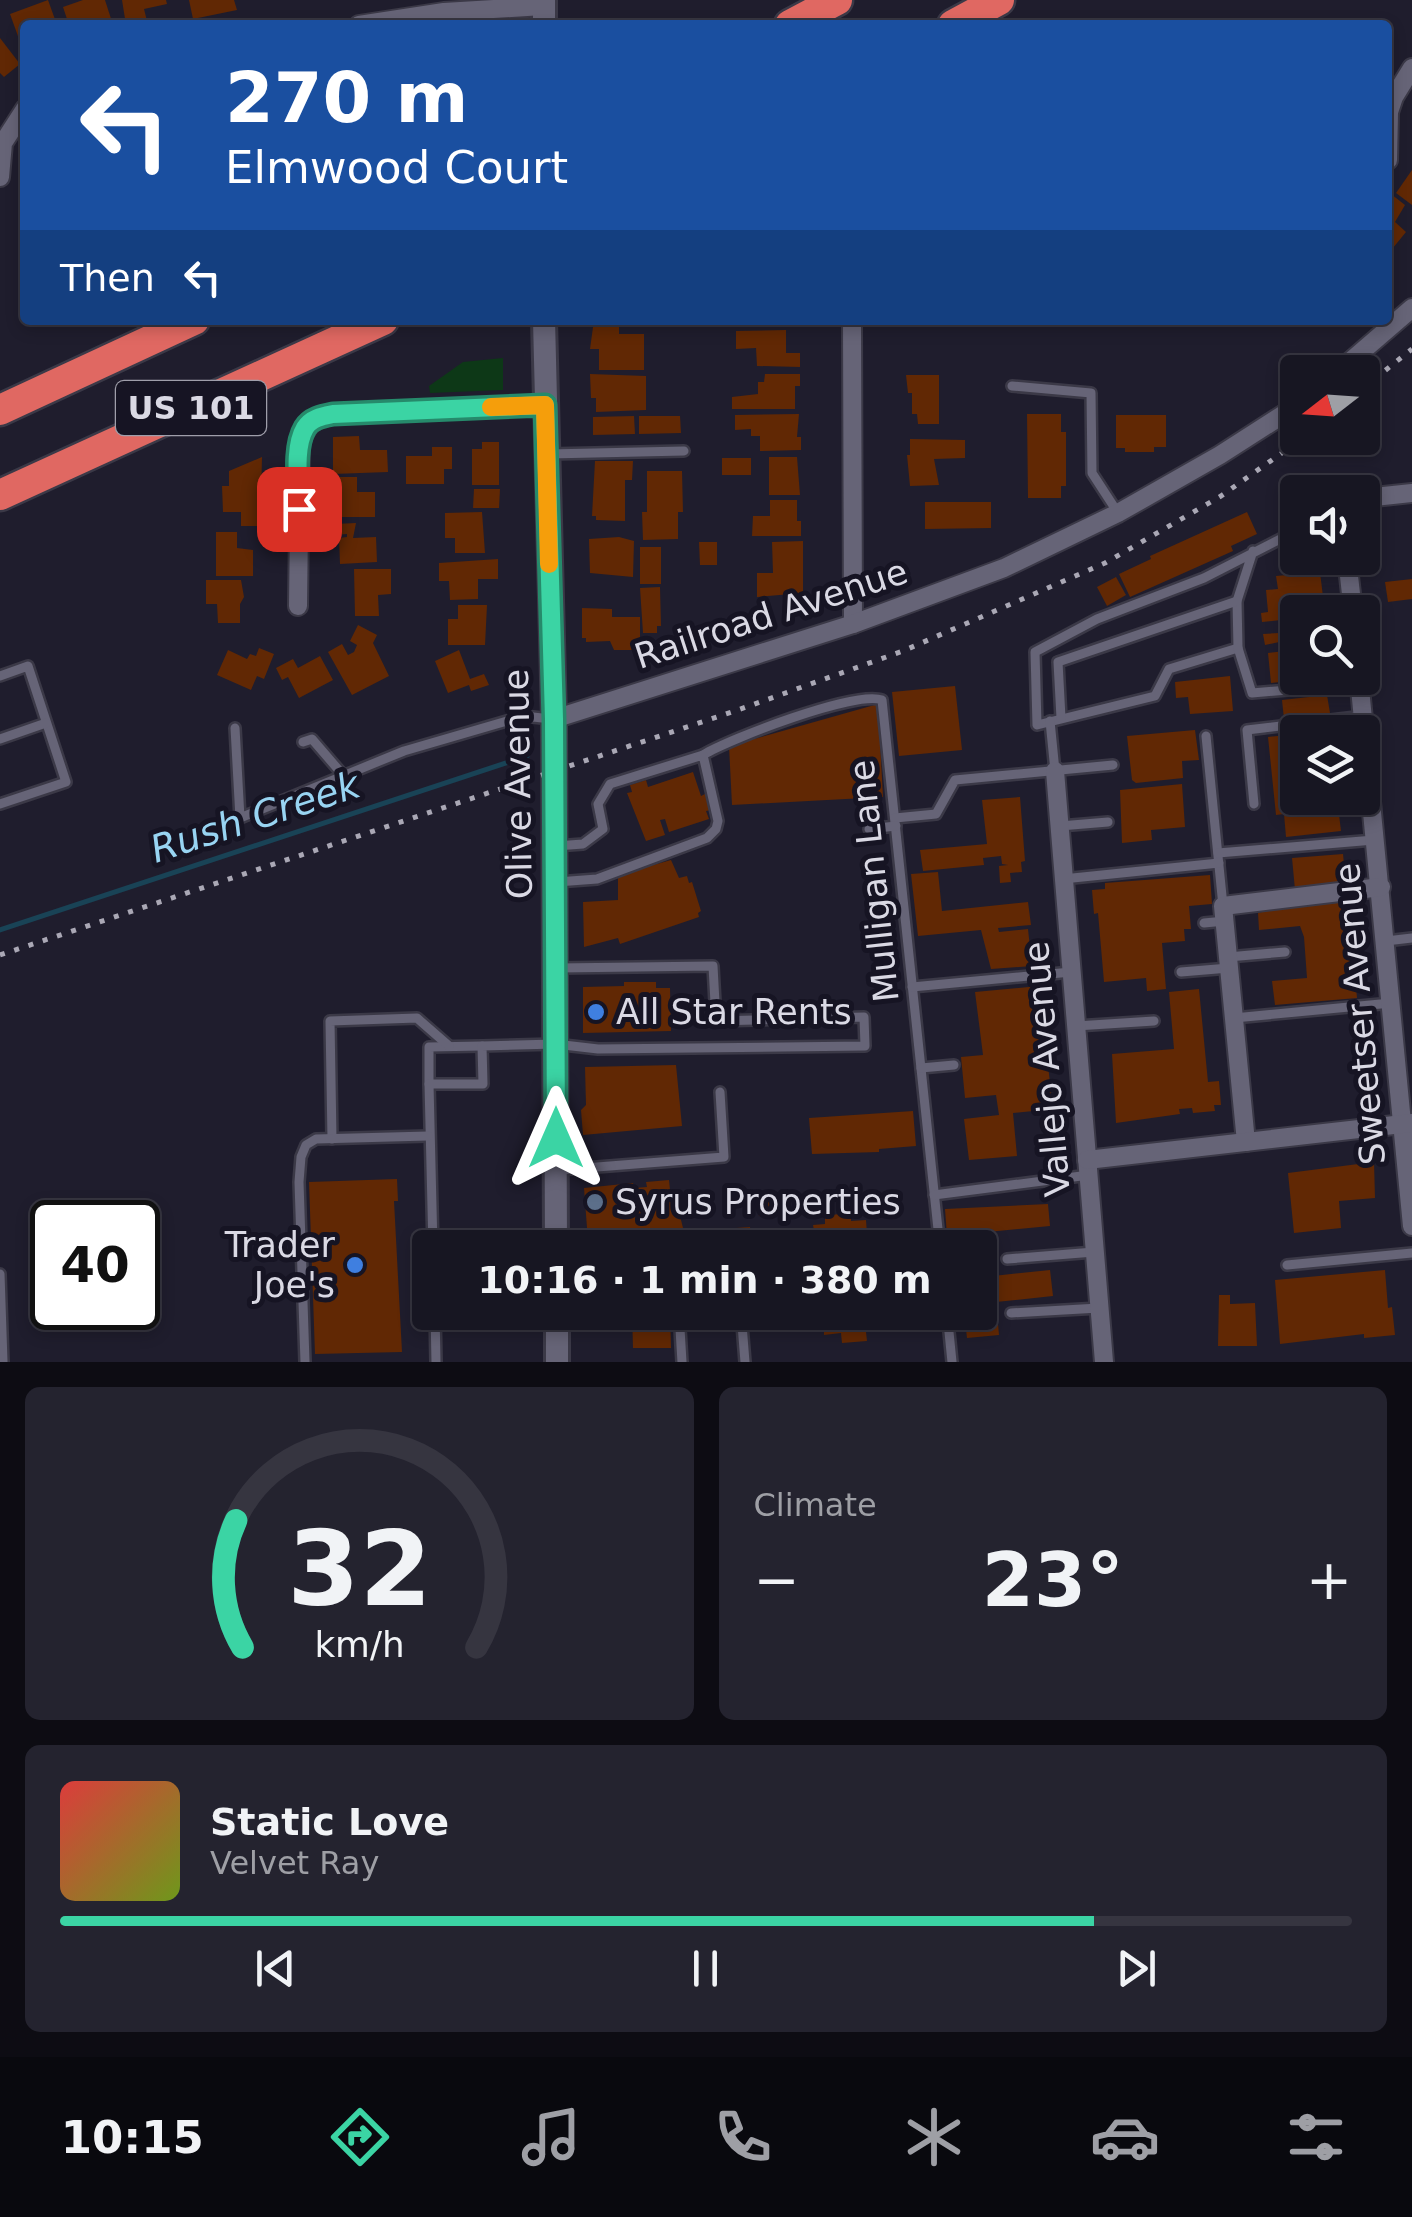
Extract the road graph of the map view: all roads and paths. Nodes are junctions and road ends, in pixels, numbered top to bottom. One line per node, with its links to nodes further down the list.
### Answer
1 (837, 0): 5 (highway)
2 (998, 0): 6 (highway)
3 (544, 10): 4 (street)
4 (392, 20)
5 (799, 20)
6 (962, 20)
7 (1412, 68): 8 (street)
8 (1392, 101)
9 (20, 118): 10 (street)
10 (0, 177)
11 (1412, 308): 16 (street)
12 (183, 325): 19 (highway, US 101)
13 (372, 325): 24 (highway, US 101)
14 (544, 325): 18 (street, Olive Avenue)
15 (852, 325): 31 (street)
16 (1358, 355)
17 (1012, 386): 26 (lane)
18 (545, 405): 22 (street, Olive Avenue); 30 (street)
19 (0, 410)
20 (1280, 417): 26 (street, Railroad Avenue)
21 (684, 451): 22 (lane)
22 (546, 454): 37 (street, Olive Avenue)
23 (1412, 493): 25 (street)
24 (0, 495)
25 (1380, 496)
26 (1118, 512): 31 (street, Railroad Avenue)
27 (1280, 538): 28 (lane)
28 (1253, 551): 29 (lane); 32 (lane)
29 (1237, 601): 33 (lane); 34 (lane)
30 (298, 606)
31 (853, 624): 37 (street, Railroad Avenue)
32 (1060, 640): 34 (lane); 38 (lane)
33 (1238, 648): 36 (lane); 38 (lane)
34 (1058, 662): 38 (lane)
35 (0, 676): 39 (lane)
36 (1280, 689)
37 (554, 719): 48 (lane, Railroad Avenue); 57 (street, Olive Avenue)
38 (1056, 720): 47 (lane)
39 (46, 723): 43 (lane); 49 (lane)
40 (1280, 726): 50 (lane)
41 (235, 728): 48 (lane, Railroad Avenue)
42 (1206, 736): 58 (lane)
43 (0, 738)
44 (303, 742): 48 (lane)
45 (702, 756): 52 (lane, Mulligan Lane); 57 (lane); 60 (lane)
46 (1113, 765): 47 (lane)
47 (1054, 771): 52 (lane); 54 (street, Vallejo Avenue)
48 (343, 775)
49 (0, 804)
50 (1254, 804)
51 (1374, 815): 56 (street, Sweetser Avenue)
52 (896, 822): 55 (lane); 71 (lane, Mulligan Lane)
53 (1108, 822): 54 (lane)
54 (1060, 826): 59 (street, Vallejo Avenue)
55 (869, 829)
56 (1376, 840): 58 (lane); 61 (street, Sweetser Avenue)
57 (554, 846): 60 (street, Olive Avenue)
58 (1219, 858): 59 (lane); 62 (lane)
59 (1063, 879): 69 (street, Vallejo Avenue)
60 (554, 882): 68 (street, Olive Avenue)
61 (1381, 887): 62 (street); 65 (street, Sweetser Avenue)
62 (1224, 914): 63 (lane); 67 (street)
63 (1204, 923)
64 (1412, 938): 65 (lane)
65 (1386, 941): 72 (street, Sweetser Avenue)
66 (1285, 952): 67 (lane)
67 (1229, 962): 70 (lane); 73 (street)
68 (555, 968): 76 (street, Olive Avenue); 76 (lane)
69 (1071, 972): 71 (lane); 75 (street, Vallejo Avenue)
70 (1180, 972)
71 (912, 987): 80 (lane, Mulligan Lane)
72 (1391, 1003): 73 (lane); 83 (street, Sweetser Avenue)
73 (1234, 1018): 86 (street)
74 (1154, 1021): 75 (lane)
75 (1076, 1026): 87 (street, Vallejo Avenue)
76 (556, 1044): 78 (lane); 88 (street, Olive Avenue)
77 (450, 1046): 78 (lane); 81 (lane); 85 (lane)
78 (482, 1046): 81 (lane)
79 (954, 1064): 80 (lane)
80 (921, 1068): 89 (lane, Mulligan Lane)
81 (429, 1084): 84 (lane)
82 (720, 1092): 88 (lane)
83 (1407, 1124): 86 (street); 90 (street, Sweetser Avenue)
84 (428, 1136): 85 (lane); 91 (lane)
85 (332, 1139): 107 (lane)
86 (1246, 1142): 87 (street)
87 (1088, 1168): 89 (lane); 94 (street, Vallejo Avenue)
88 (556, 1170): 92 (street, Olive Avenue)
89 (934, 1195): 93 (lane, Mulligan Lane)
90 (1412, 1226)
91 (432, 1230)
92 (556, 1230)
93 (938, 1230)
94 (1094, 1252): 96 (lane); 99 (street, Vallejo Avenue)
95 (1412, 1253): 97 (lane)
96 (1007, 1259)
97 (1286, 1264)
98 (0, 1274): 106 (lane)
99 (1099, 1308): 100 (lane); 113 (street, Vallejo Avenue)
100 (1011, 1313)
101 (436, 1330): 108 (lane)
102 (557, 1330): 109 (street)
103 (680, 1330): 110 (lane)
104 (743, 1330): 111 (lane)
105 (949, 1330): 112 (lane)
106 (3, 1362)
107 (304, 1362)
108 (436, 1362)
109 (557, 1362)
110 (682, 1362)
111 (746, 1362)
112 (952, 1362)
113 (1104, 1362)

